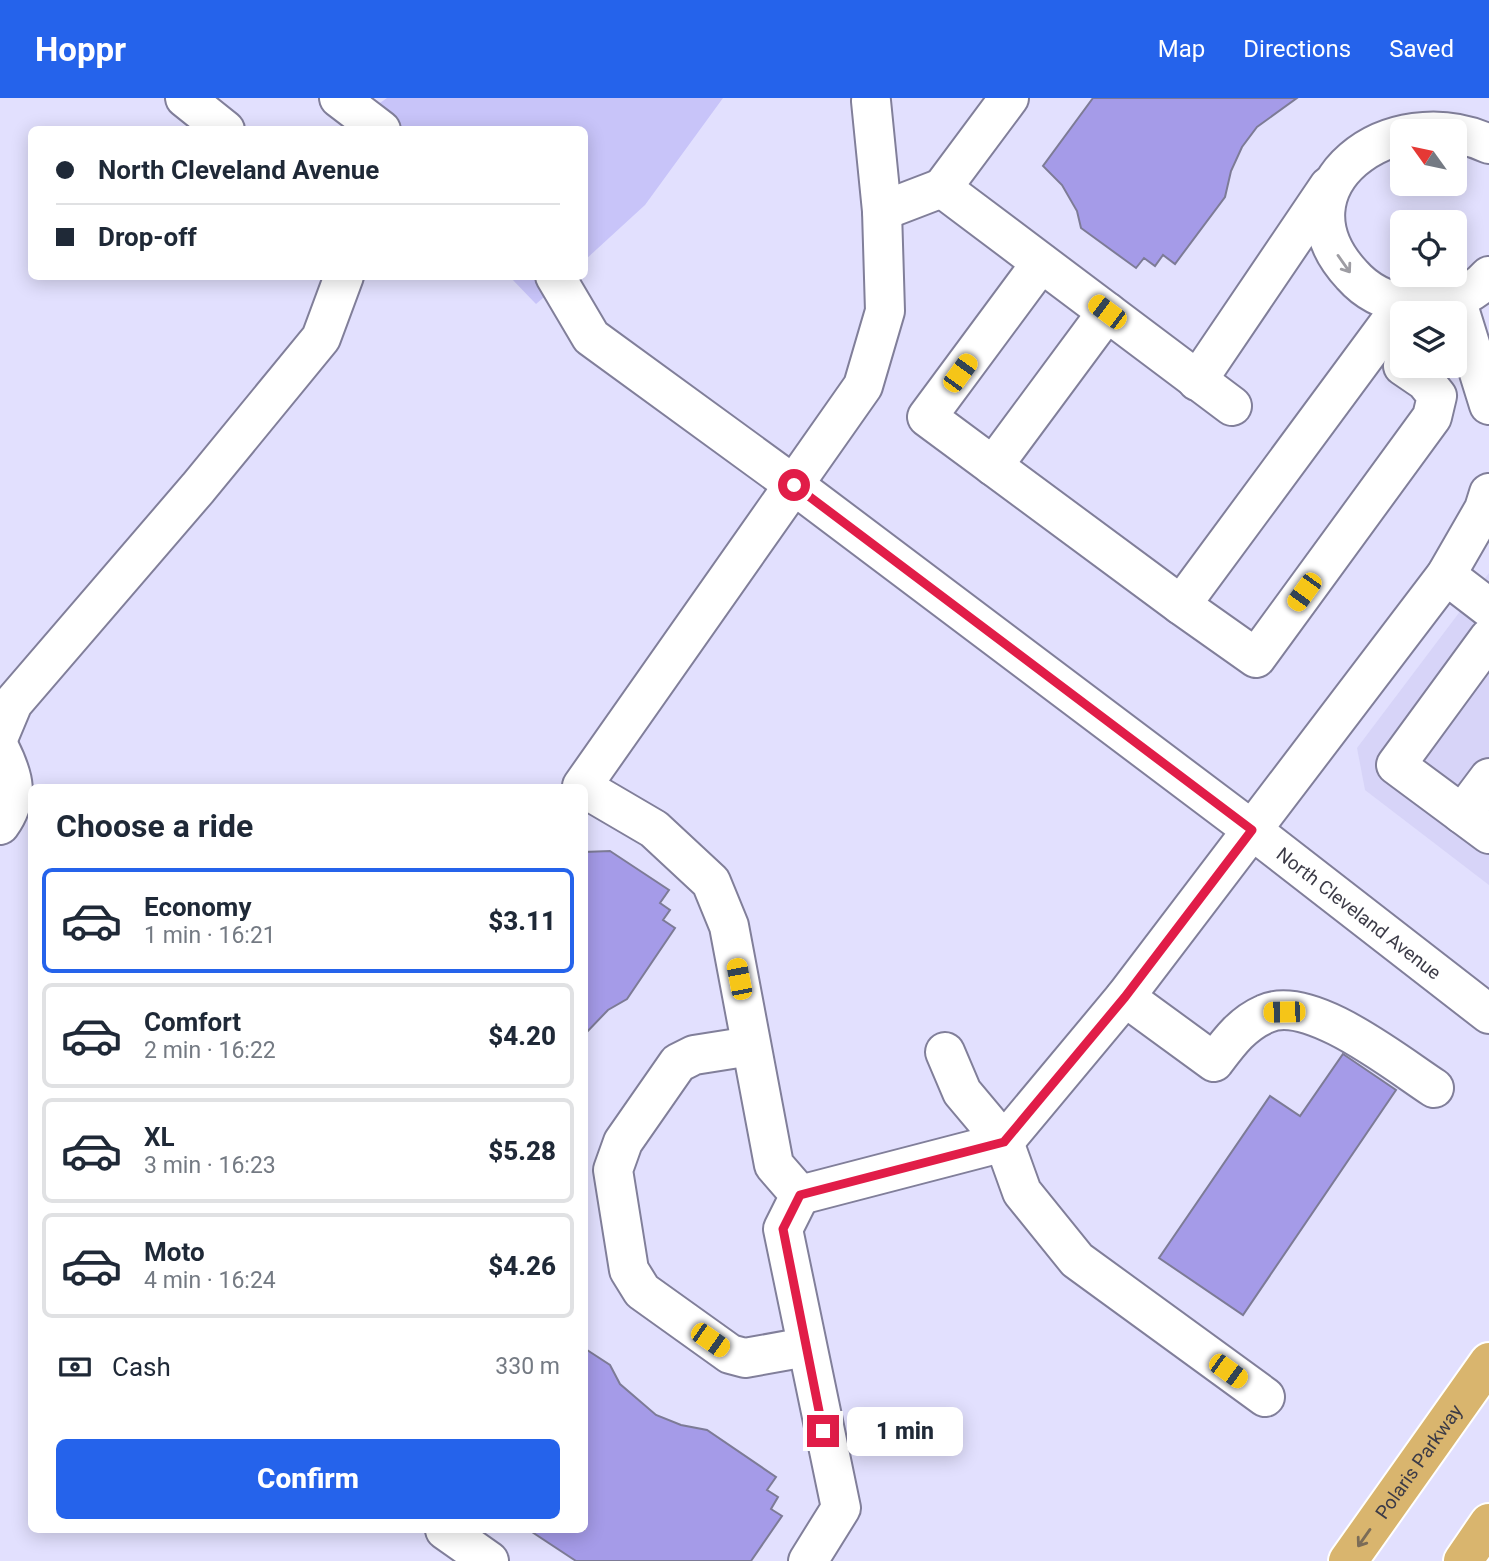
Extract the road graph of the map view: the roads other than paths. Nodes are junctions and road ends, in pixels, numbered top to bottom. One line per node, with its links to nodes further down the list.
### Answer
1 (184, 98): 5 (street)
2 (339, 98): 6 (street)
3 (1009, 98): 9 (street)
4 (871, 101): 10 (street)
5 (220, 126)
6 (376, 126)
7 (1489, 144): 8 (street)
8 (1330, 184): 16 (street, one-way to 16); 21 (street)
9 (942, 188): 10 (street); 11 (street)
10 (882, 211): 25 (street)
11 (1041, 262): 18 (street); 24 (street)
12 (1489, 276): 15 (street)
13 (343, 280): 31 (street)
14 (557, 280): 25 (street, North Cleveland Avenue)
15 (1456, 299): 17 (street); 22 (street)
16 (1390, 301)
17 (1447, 301)
18 (1107, 312): 21 (street); 24 (street)
19 (1390, 361): 28 (street)
20 (1421, 378): 28 (street)
21 (1197, 381): 23 (street)
22 (1489, 405)
23 (1232, 406)
24 (993, 466): 28 (street)
25 (794, 485): 34 (street); 38 (street, North Cleveland Avenue)
26 (1489, 494): 27 (street)
27 (1446, 575): 29 (street); 38 (street)
28 (1181, 605)
29 (1489, 608)
30 (1489, 638): 36 (street)
31 (0, 734)
32 (0, 749): 37 (street)
33 (1489, 778): 36 (street)
34 (584, 784)
35 (588, 790): 41 (street)
36 (1476, 824)
37 (0, 825)
38 (1252, 830): 39 (street); 40 (street, North Cleveland Avenue)
39 (1125, 997): 43 (street); 44 (street)
40 (1489, 1014)
41 (751, 1046): 45 (street); 46 (street)
42 (946, 1052): 44 (street)
43 (1434, 1088)
44 (1004, 1142): 45 (street); 48 (street)
45 (800, 1195): 46 (street)
46 (806, 1347): 52 (street)
47 (1489, 1362): 53 (main road, Polaris Parkway, one-way to 53)
48 (1265, 1397)
49 (1489, 1523): 54 (main road)
50 (449, 1533): 51 (street)
51 (489, 1561)
52 (808, 1561)
53 (1348, 1561)
54 (1463, 1561)

